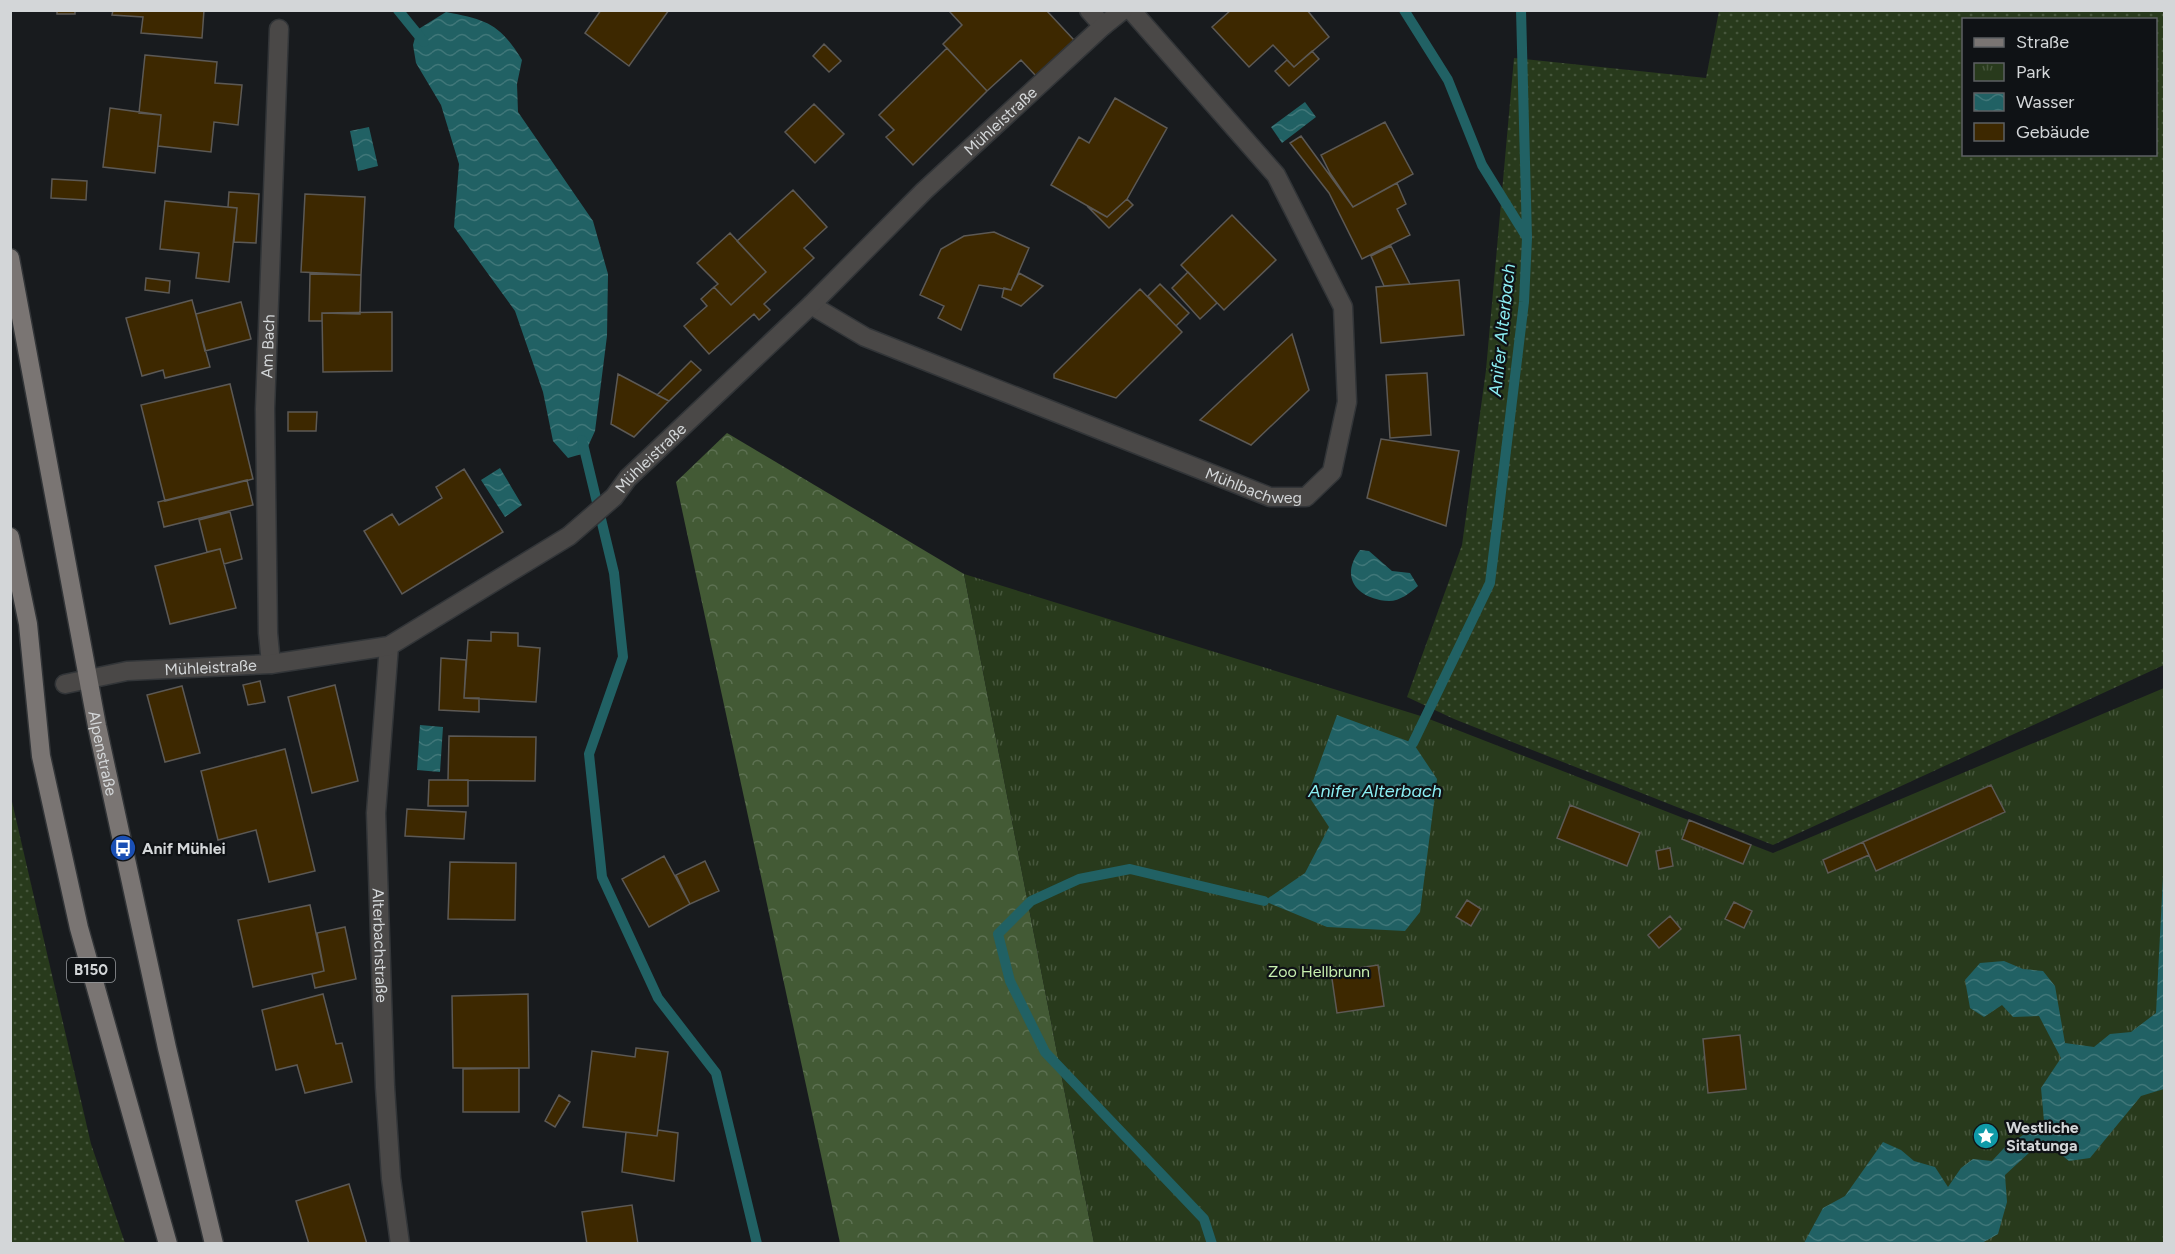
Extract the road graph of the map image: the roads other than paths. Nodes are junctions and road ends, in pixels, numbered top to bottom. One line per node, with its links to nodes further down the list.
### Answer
1 (1089, 10): 4 (street)
2 (1123, 10): 4 (street, Mühleistraße)
3 (1131, 10): 7 (street, Mühlbachweg)
4 (1102, 26): 7 (street, Mühleistraße)
5 (279, 29): 10 (street, Am Bach)
6 (10, 258): 11 (main road, Alpenstraße)
7 (811, 305): 9 (street, Mühleistraße)
8 (10, 537): 13 (main road, B150)
9 (389, 646): 10 (street, Mühleistraße); 15 (street, Alterbachstraße)
10 (272, 664): 11 (street, Mühleistraße)
11 (89, 677): 12 (street, Mühleistraße); 14 (main road, Alpenstraße)
12 (65, 684)
13 (168, 1244)
14 (214, 1244)
15 (400, 1244)

